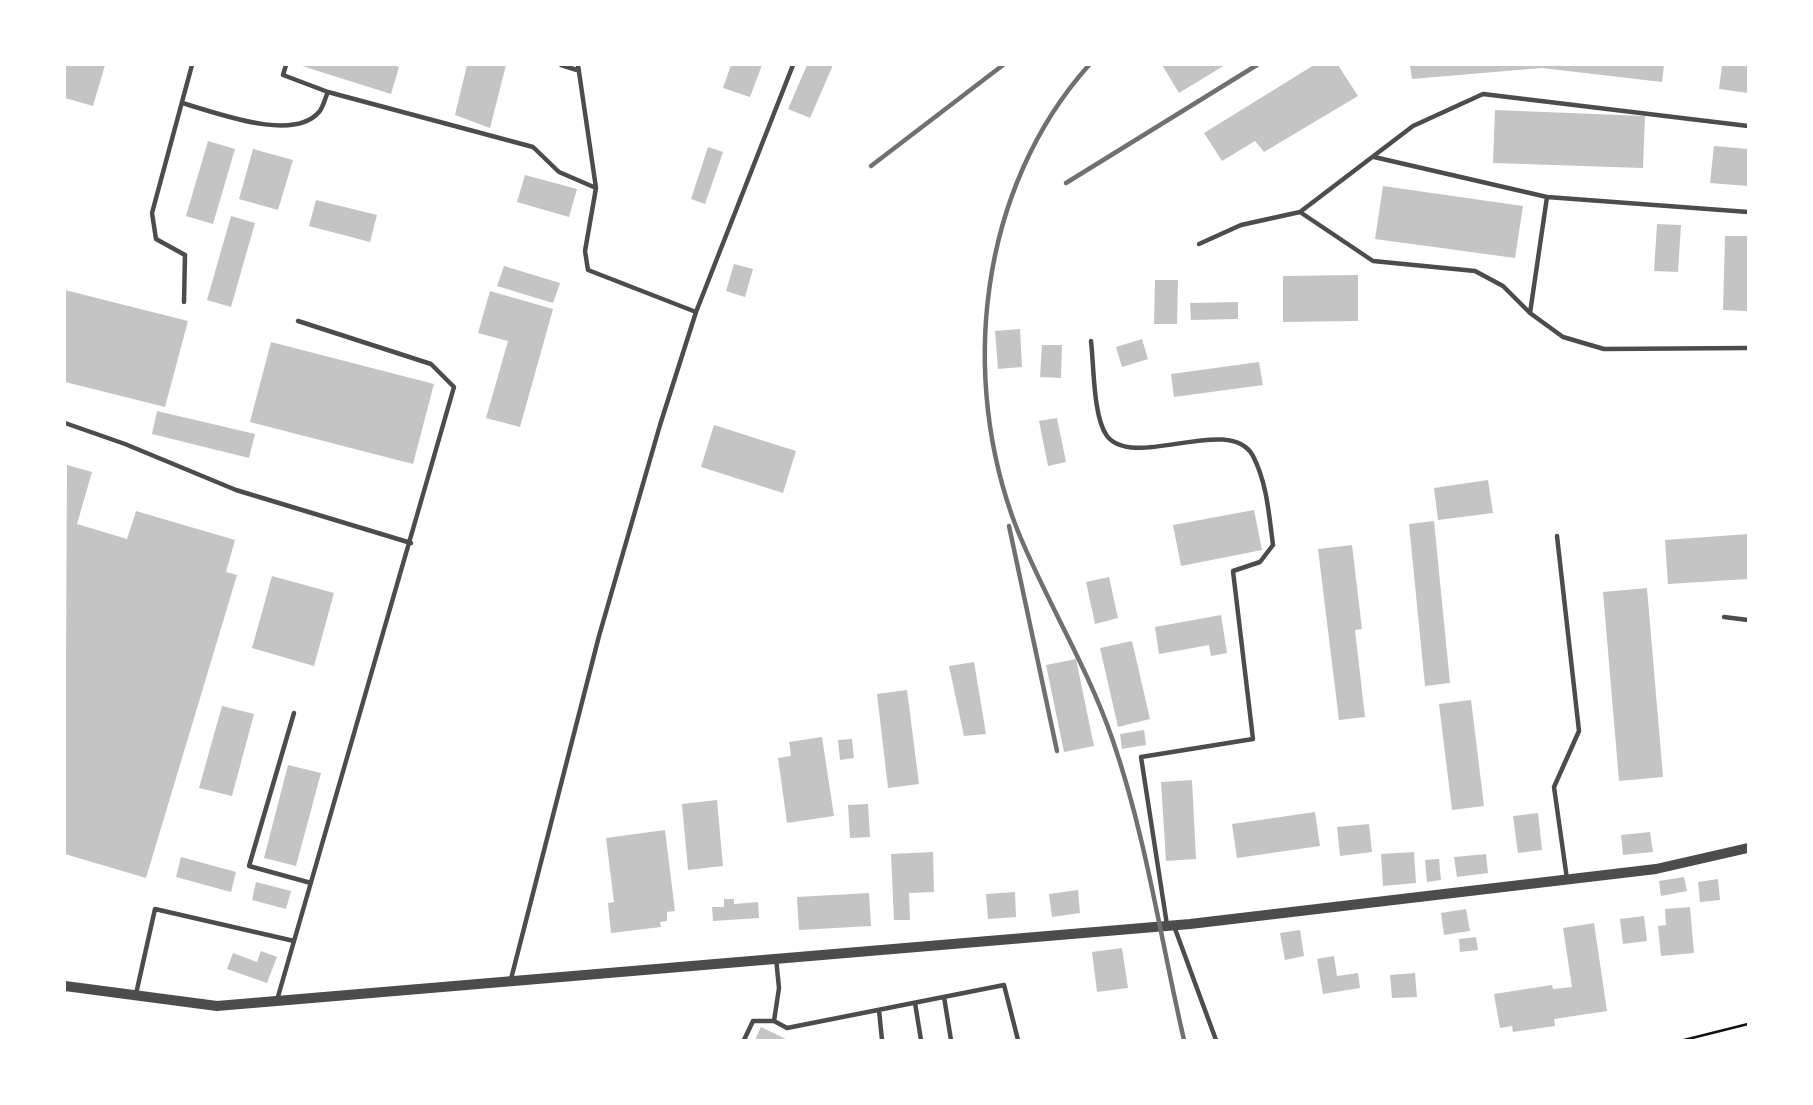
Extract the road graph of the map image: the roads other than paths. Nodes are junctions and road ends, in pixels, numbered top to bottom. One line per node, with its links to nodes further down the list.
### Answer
1 (192, 65): 7 (lane)
2 (286, 65): 6 (lane)
3 (561, 65): 5 (lane)
4 (793, 65): 16 (lane)
5 (577, 67): 10 (lane)
6 (328, 92): 7 (lane); 10 (lane)
7 (182, 103): 15 (lane)
8 (1748, 126): 9 (lane)
9 (1374, 157): 11 (lane); 12 (lane)
10 (596, 188): 16 (lane)
11 (1547, 197): 13 (lane); 17 (lane)
12 (1300, 212): 14 (lane); 17 (lane)
13 (1748, 212)
14 (1199, 244)
15 (184, 302)
16 (696, 312): 33 (lane)
17 (1530, 313): 20 (lane)
18 (298, 321): 23 (lane)
19 (1091, 341): 30 (lane)
20 (1748, 348)
21 (65, 423): 23 (lane)
22 (1557, 536): 28 (lane)
23 (411, 543): 29 (lane)
24 (1724, 617): 25 (lane)
25 (1748, 620)
26 (294, 713): 29 (lane)
27 (1748, 848): 28 (street)
28 (1567, 880): 30 (street)
29 (311, 883): 31 (lane)
30 (1170, 926): 32 (street); 46 (lane)
31 (294, 941): 35 (lane); 37 (lane)
32 (776, 957): 33 (street); 40 (lane)
33 (511, 979): 37 (street)
34 (65, 986): 35 (street)
35 (136, 995): 37 (street)
36 (944, 997): 38 (lane); 44 (lane); 45 (lane)
37 (277, 1000)
38 (915, 1003): 39 (lane); 43 (lane)
39 (879, 1010): 40 (lane); 42 (lane)
40 (774, 1021): 41 (lane)
41 (744, 1040)
42 (882, 1040)
43 (921, 1040)
44 (950, 1040)
45 (1018, 1040)
46 (1216, 1040)

